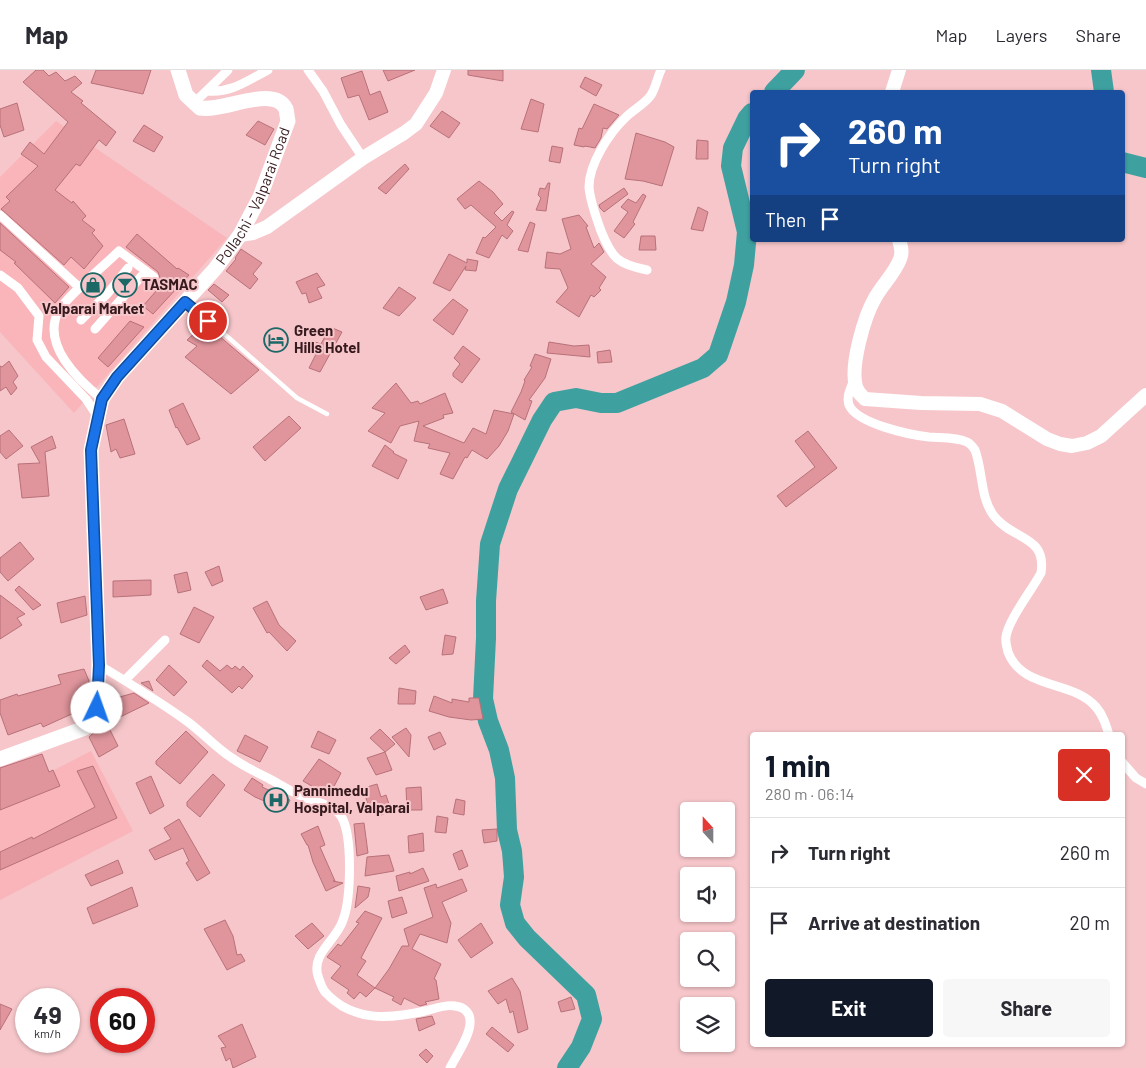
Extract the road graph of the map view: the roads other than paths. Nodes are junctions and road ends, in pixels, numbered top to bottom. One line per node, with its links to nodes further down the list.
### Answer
1 (178, 70): 10 (main road)
2 (228, 70): 9 (street)
3 (268, 70): 9 (street)
4 (308, 70): 11 (street)
5 (444, 70): 11 (street)
6 (661, 70): 16 (street)
7 (899, 70): 8 (street)
8 (893, 90)
9 (208, 91): 10 (street)
10 (194, 103): 13 (main road, Pollachi - Valparai Road)
11 (364, 158): 13 (street)
12 (0, 214): 18 (street)
13 (240, 234): 19 (main road, Pollachi - Valparai Road)
14 (900, 242): 22 (street)
15 (128, 268): 20 (street)
16 (647, 270)
17 (0, 275): 26 (street)
18 (80, 288): 21 (street); 24 (street)
19 (185, 302): 24 (main road, Pollachi - Valparai Road); 25 (lane)
20 (81, 320)
21 (96, 329)
22 (855, 379): 23 (street); 30 (street)
23 (1146, 395)
24 (102, 399): 26 (main road, Pollachi - Valparai Road)
25 (327, 414)
26 (99, 418): 28 (main road, Pollachi - Valparai Road)
27 (165, 640): 29 (street)
28 (99, 665): 29 (street); 31 (main road, Pollachi - Valparai Road)
29 (125, 680): 34 (street)
30 (1107, 732)
31 (0, 759)
32 (1125, 765): 33 (street)
33 (1146, 784)
34 (450, 1068)

